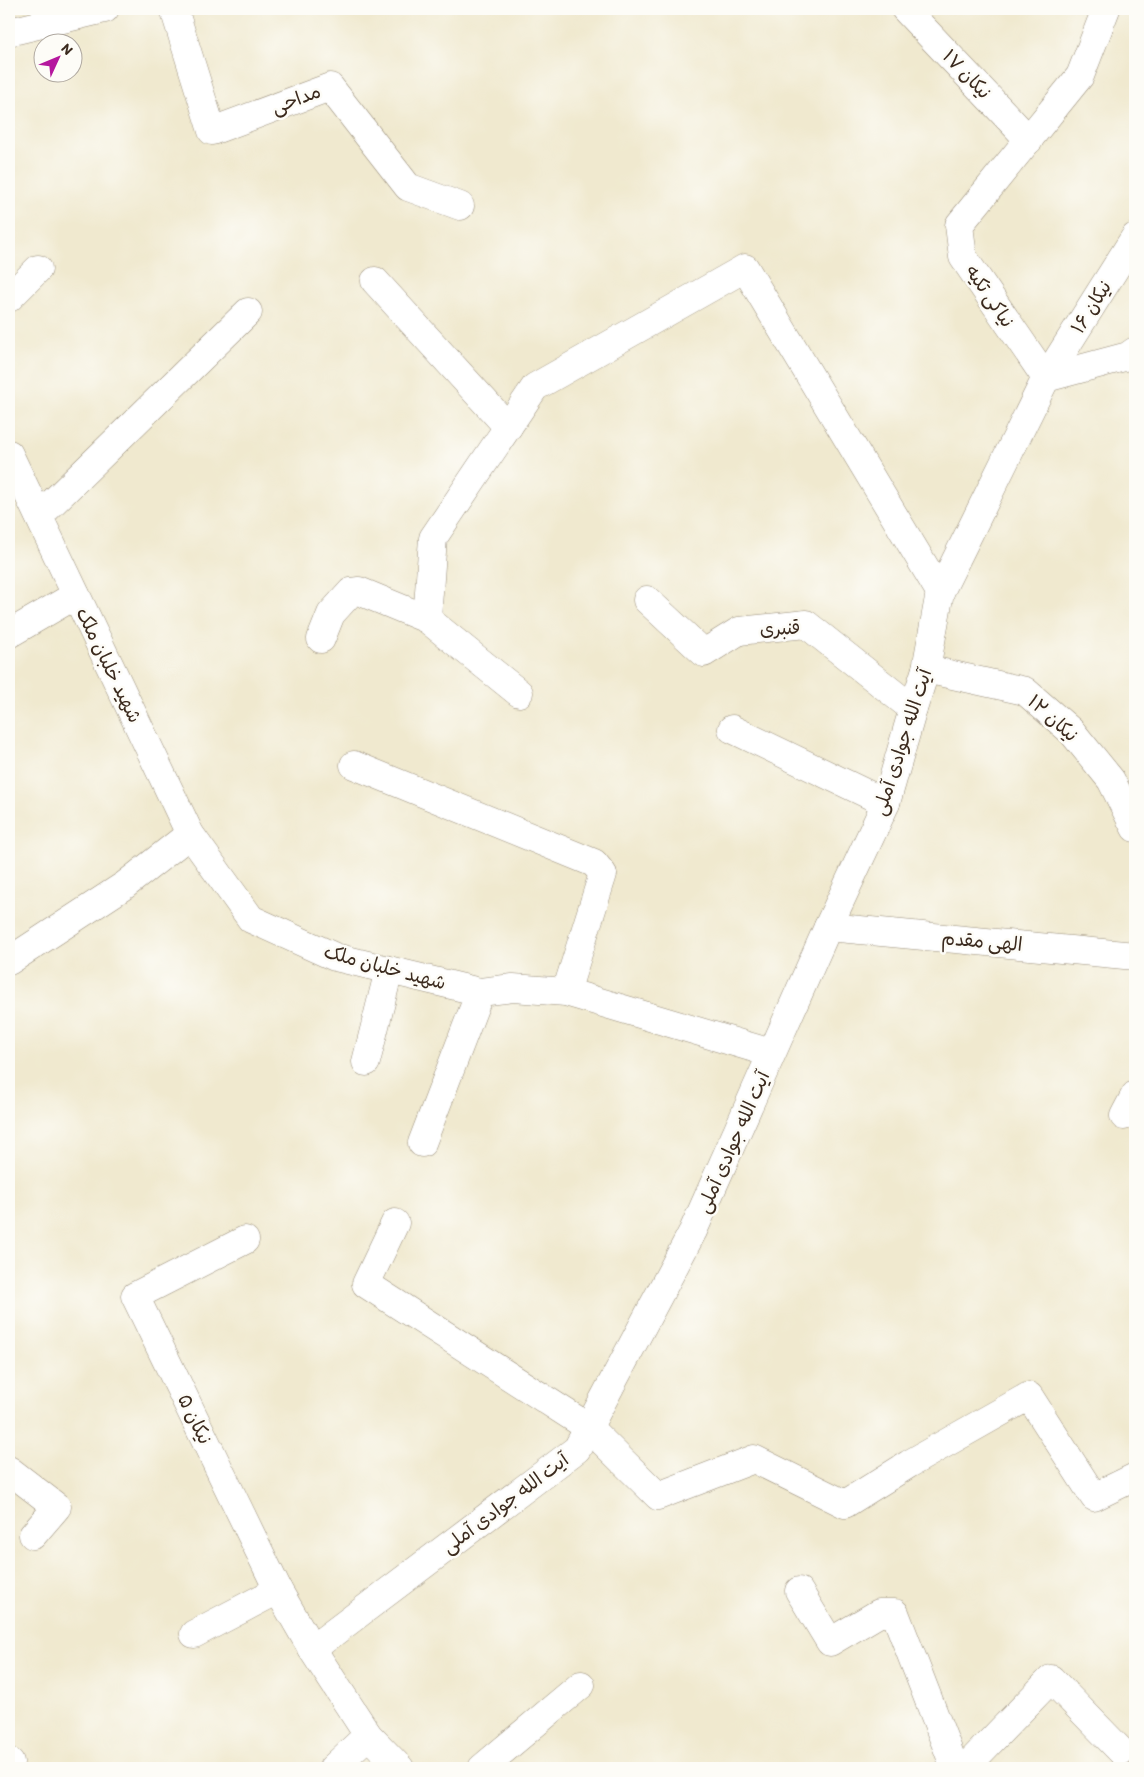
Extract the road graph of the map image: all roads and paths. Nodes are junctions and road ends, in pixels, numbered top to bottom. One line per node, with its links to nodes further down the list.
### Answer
1 (105, 9): 5 (street)
2 (174, 9): 7 (street, مداحی)
3 (905, 9): 6 (street, نیکان ۱۷)
4 (1106, 9): 6 (street, نیاکی تکیه)
5 (9, 32)
6 (1030, 140): 14 (street, نیاکی تکیه)
7 (460, 206)
8 (1135, 237): 14 (street, نیکان ۱۶)
9 (38, 269): 11 (street)
10 (375, 281): 15 (street)
11 (9, 298)
12 (248, 312): 17 (street)
13 (1135, 351): 14 (street)
14 (1046, 378): 18 (street, آیت الله جوادی آملی)
15 (508, 427): 18 (street); 21 (street)
16 (9, 454): 17 (street, شهید خلبان ملک)
17 (39, 516): 19 (street, شهید خلبان ملک)
18 (940, 592): 24 (street, آیت الله جوادی آملی)
19 (76, 595): 22 (street); 31 (street, شهید خلبان ملک)
20 (647, 600): 26 (street, قنبری)
21 (427, 619): 23 (street); 25 (street)
22 (9, 634)
23 (321, 639)
24 (926, 670): 26 (street, آیت الله جوادی آملی); 30 (street, نیکان ۱۲)
25 (519, 693)
26 (912, 709): 29 (street, آیت الله جوادی آملی)
27 (732, 729): 29 (street)
28 (354, 765): 37 (street)
29 (886, 803): 32 (street, آیت الله جوادی آملی)
30 (1135, 828)
31 (190, 834): 34 (street); 35 (street, شهید خلبان ملک)
32 (828, 926): 33 (street, الهی مقدم); 38 (street, آیت الله جوادی آملی)
33 (1135, 956)
34 (9, 961)
35 (389, 970): 36 (street, شهید خلبان ملک); 39 (street)
36 (480, 992): 37 (street, شهید خلبان ملک); 40 (street)
37 (566, 992): 38 (street, شهید خلبان ملک)
38 (772, 1053): 43 (street, آیت الله جوادی آملی)
39 (366, 1062)
40 (422, 1143)
41 (395, 1223): 43 (street)
42 (245, 1240): 47 (street, نیکان ۵)
43 (588, 1427): 45 (street); 50 (street, آیت الله جوادی آملی)
44 (9, 1470): 46 (street)
45 (1135, 1477)
46 (33, 1535)
47 (278, 1590): 49 (street); 50 (street, نیکان ۵)
48 (799, 1591): 57 (street)
49 (194, 1634)
50 (312, 1649): 52 (street)
51 (581, 1685): 56 (street)
52 (368, 1736): 54 (street); 55 (street)
53 (1120, 1751): 58 (street)
54 (332, 1768)
55 (400, 1768)
56 (482, 1768)
57 (955, 1768)
58 (965, 1768)

